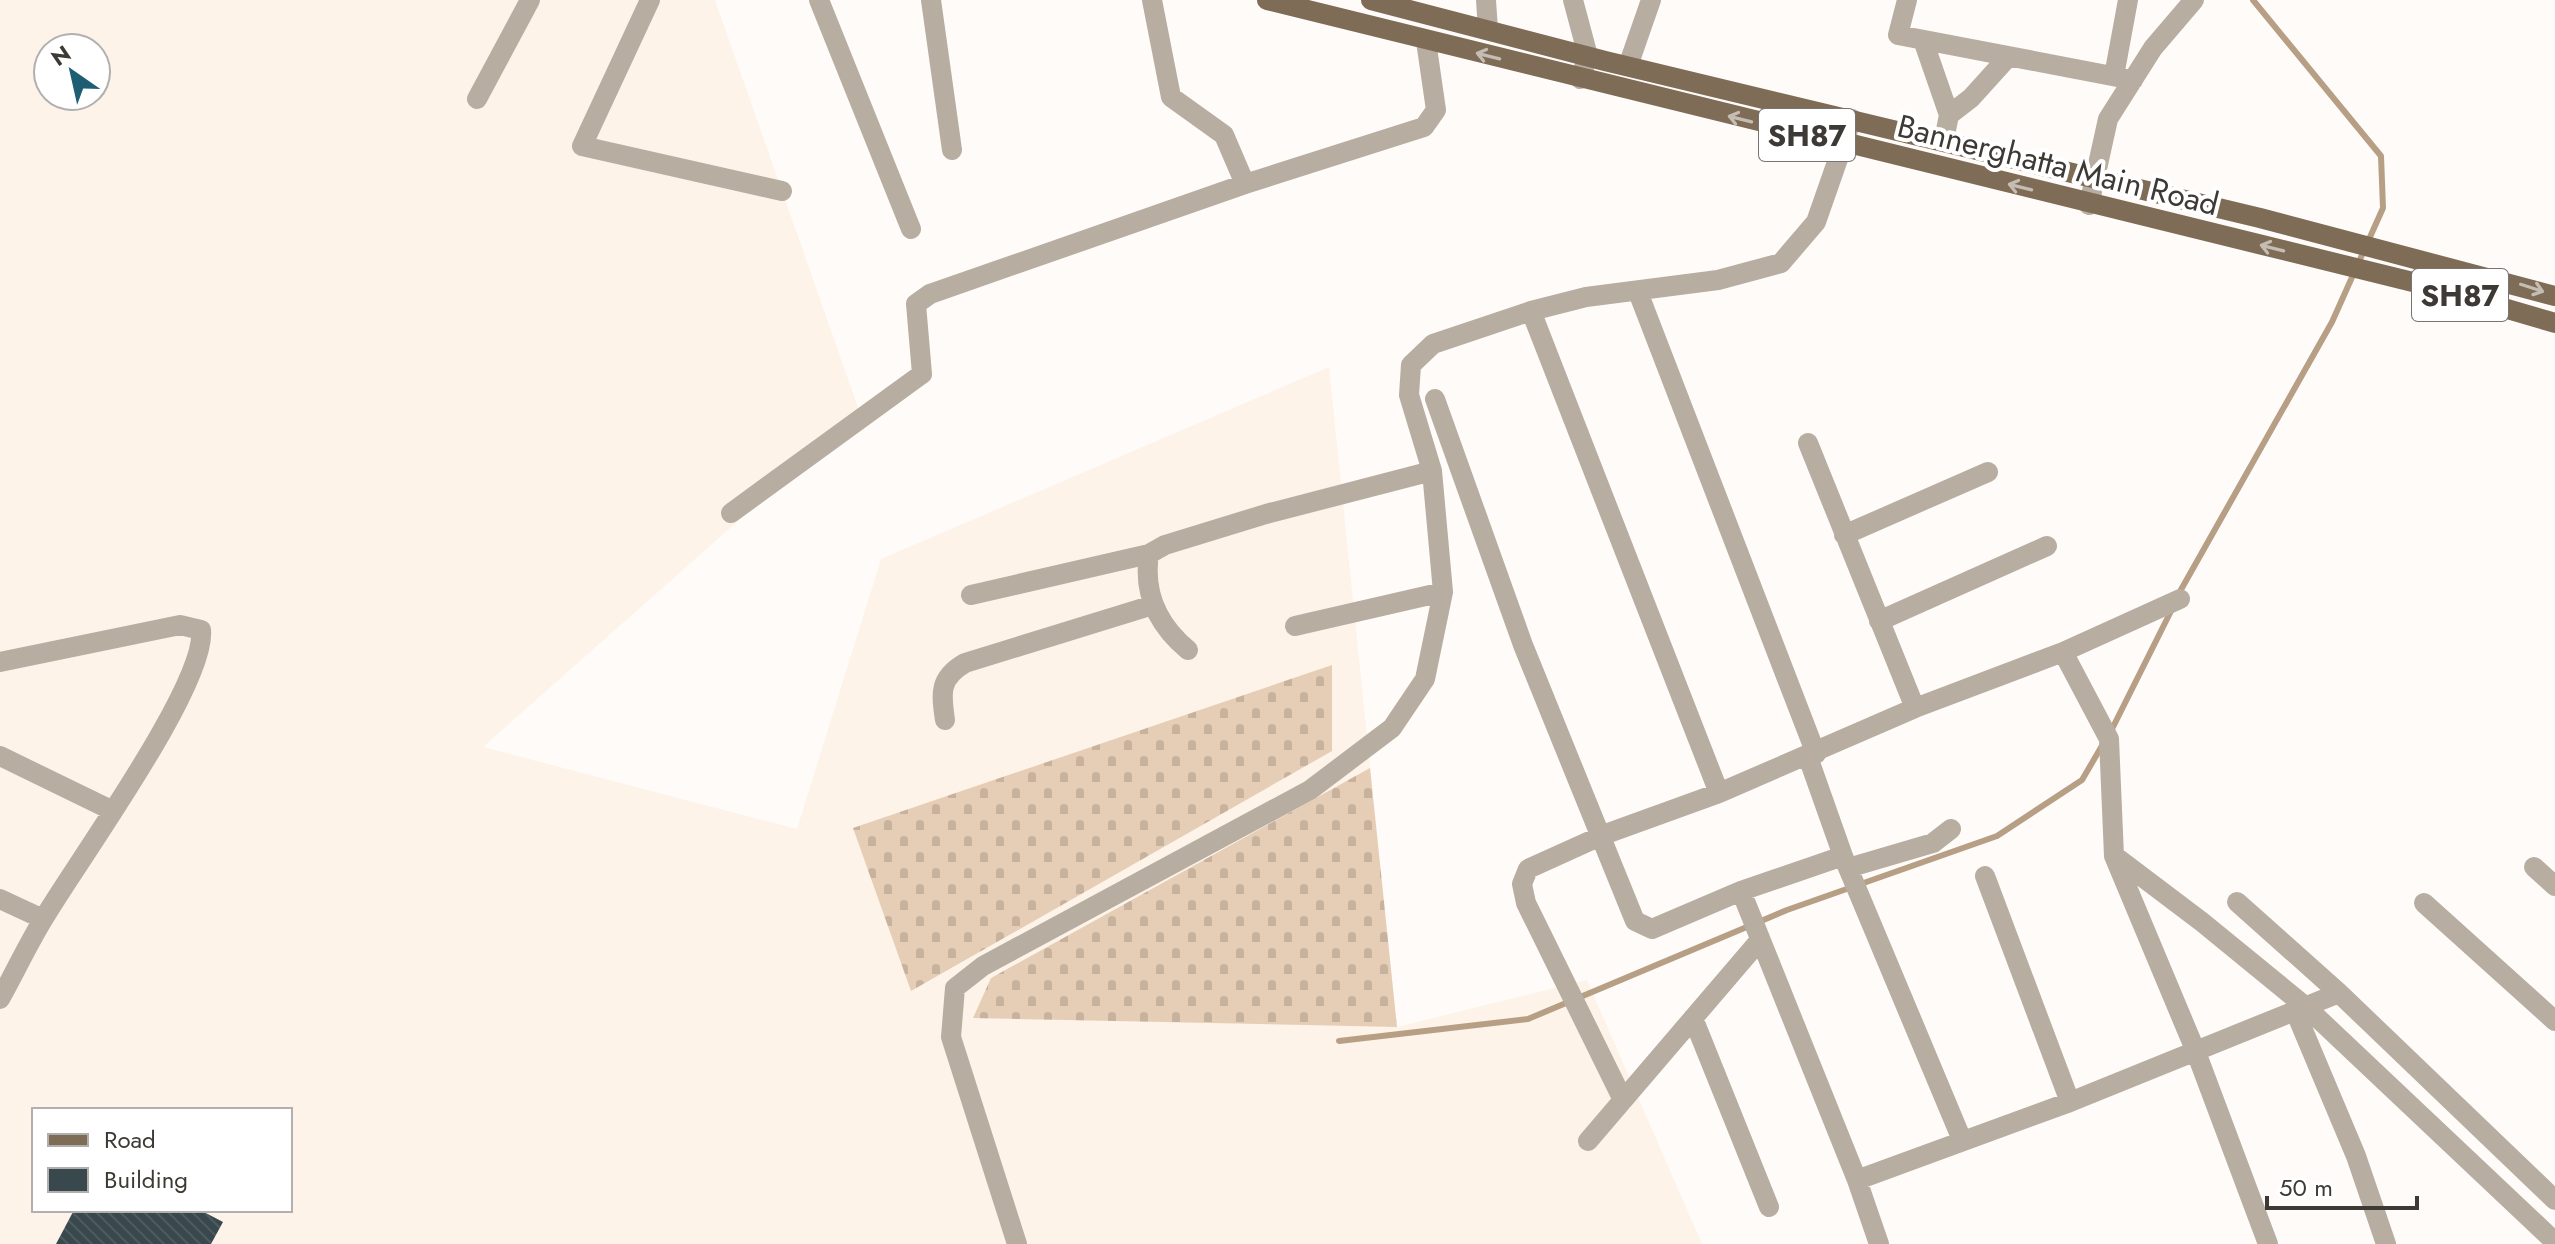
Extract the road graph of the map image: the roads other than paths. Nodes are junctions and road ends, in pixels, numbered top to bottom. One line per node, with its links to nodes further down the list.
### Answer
1 (530, 0): 22 (street)
2 (650, 0): 30 (street)
3 (819, 0): 32 (street)
4 (931, 0): 27 (street)
5 (1152, 0): 29 (street)
6 (1267, 0): 16 (main road, Bannerghatta Main Road / SH87)
7 (1371, 0): 14 (main road)
8 (1486, 0): 14 (street)
9 (1573, 0): 17 (street)
10 (1651, 0): 19 (street)
11 (1907, 0): 15 (street)
12 (2128, 0): 20 (street)
13 (2194, 0): 20 (street)
14 (1488, 30): 17 (main road)
15 (1923, 40): 18 (street); 23 (street)
16 (1426, 41): 21 (main road, Bannerghatta Main Road / SH87, one-way to 16); 29 (street)
17 (1588, 56): 19 (main road); 21 (street)
18 (2009, 56): 20 (street); 23 (street)
19 (1628, 66): 24 (main road)
20 (2123, 78): 28 (street)
21 (1580, 79): 26 (main road, Bannerghatta Main Road / SH87, one-way to 21)
22 (477, 99)
23 (1949, 115): 25 (street)
24 (1852, 119): 25 (main road); 26 (street)
25 (1944, 140): 28 (main road)
26 (1846, 145): 31 (main road, Bannerghatta Main Road / SH87, one-way to 26); 33 (street)
27 (952, 150)
28 (2095, 178): 31 (street); 34 (main road, one-way to 34)
29 (1245, 184): 41 (street)
30 (782, 191)
31 (2089, 205): 36 (main road, Bannerghatta Main Road / SH87, one-way to 31)
32 (911, 229)
33 (1638, 292): 35 (street); 56 (street)
34 (2555, 296)
35 (1531, 311): 39 (street); 58 (street)
36 (2555, 323)
37 (1435, 399): 61 (street)
38 (1808, 443): 42 (street)
39 (1432, 471): 44 (street); 45 (street)
40 (1988, 472): 42 (street)
41 (731, 513)
42 (1844, 535): 49 (street)
43 (2047, 546): 49 (street)
44 (1149, 554): 46 (street); 48 (street)
45 (1443, 592): 50 (street); 87 (street)
46 (971, 595)
47 (2180, 599): 52 (street)
48 (1153, 605): 51 (street); 55 (street)
49 (1879, 621): 54 (street)
50 (1295, 626)
51 (1188, 650)
52 (2063, 652): 54 (street); 62 (street)
53 (0, 662): 59 (street)
54 (1915, 708): 56 (street)
55 (945, 720)
56 (1812, 755): 58 (street); 63 (street)
57 (0, 756): 59 (street)
58 (1719, 793): 61 (street)
59 (111, 810): 71 (street)
60 (1951, 829): 63 (street)
61 (1603, 835): 67 (street); 79 (street)
62 (2114, 856): 75 (street); 78 (street)
63 (1845, 862): 67 (street); 81 (street)
64 (2534, 867): 66 (street)
65 (1985, 876): 80 (street)
66 (2555, 886)
67 (1741, 891): 72 (street)
68 (0, 899): 71 (street)
69 (2237, 902): 73 (street)
70 (2424, 903): 77 (street)
71 (43, 919): 74 (street)
72 (1760, 940): 76 (street); 83 (street)
73 (2339, 993): 75 (street); 84 (street)
74 (0, 999)
75 (2301, 1009): 78 (street); 86 (street); 90 (street)
76 (1693, 1018): 79 (street); 85 (street)
77 (2555, 1021)
78 (2196, 1052): 80 (street); 89 (street)
79 (1623, 1100): 82 (street)
80 (2070, 1102): 81 (street)
81 (1962, 1140): 83 (street)
82 (1588, 1141)
83 (1857, 1180): 88 (street)
84 (2555, 1200)
85 (1769, 1207)
86 (2555, 1242)
87 (1017, 1244)
88 (1879, 1244)
89 (2268, 1244)
90 (2386, 1244)

